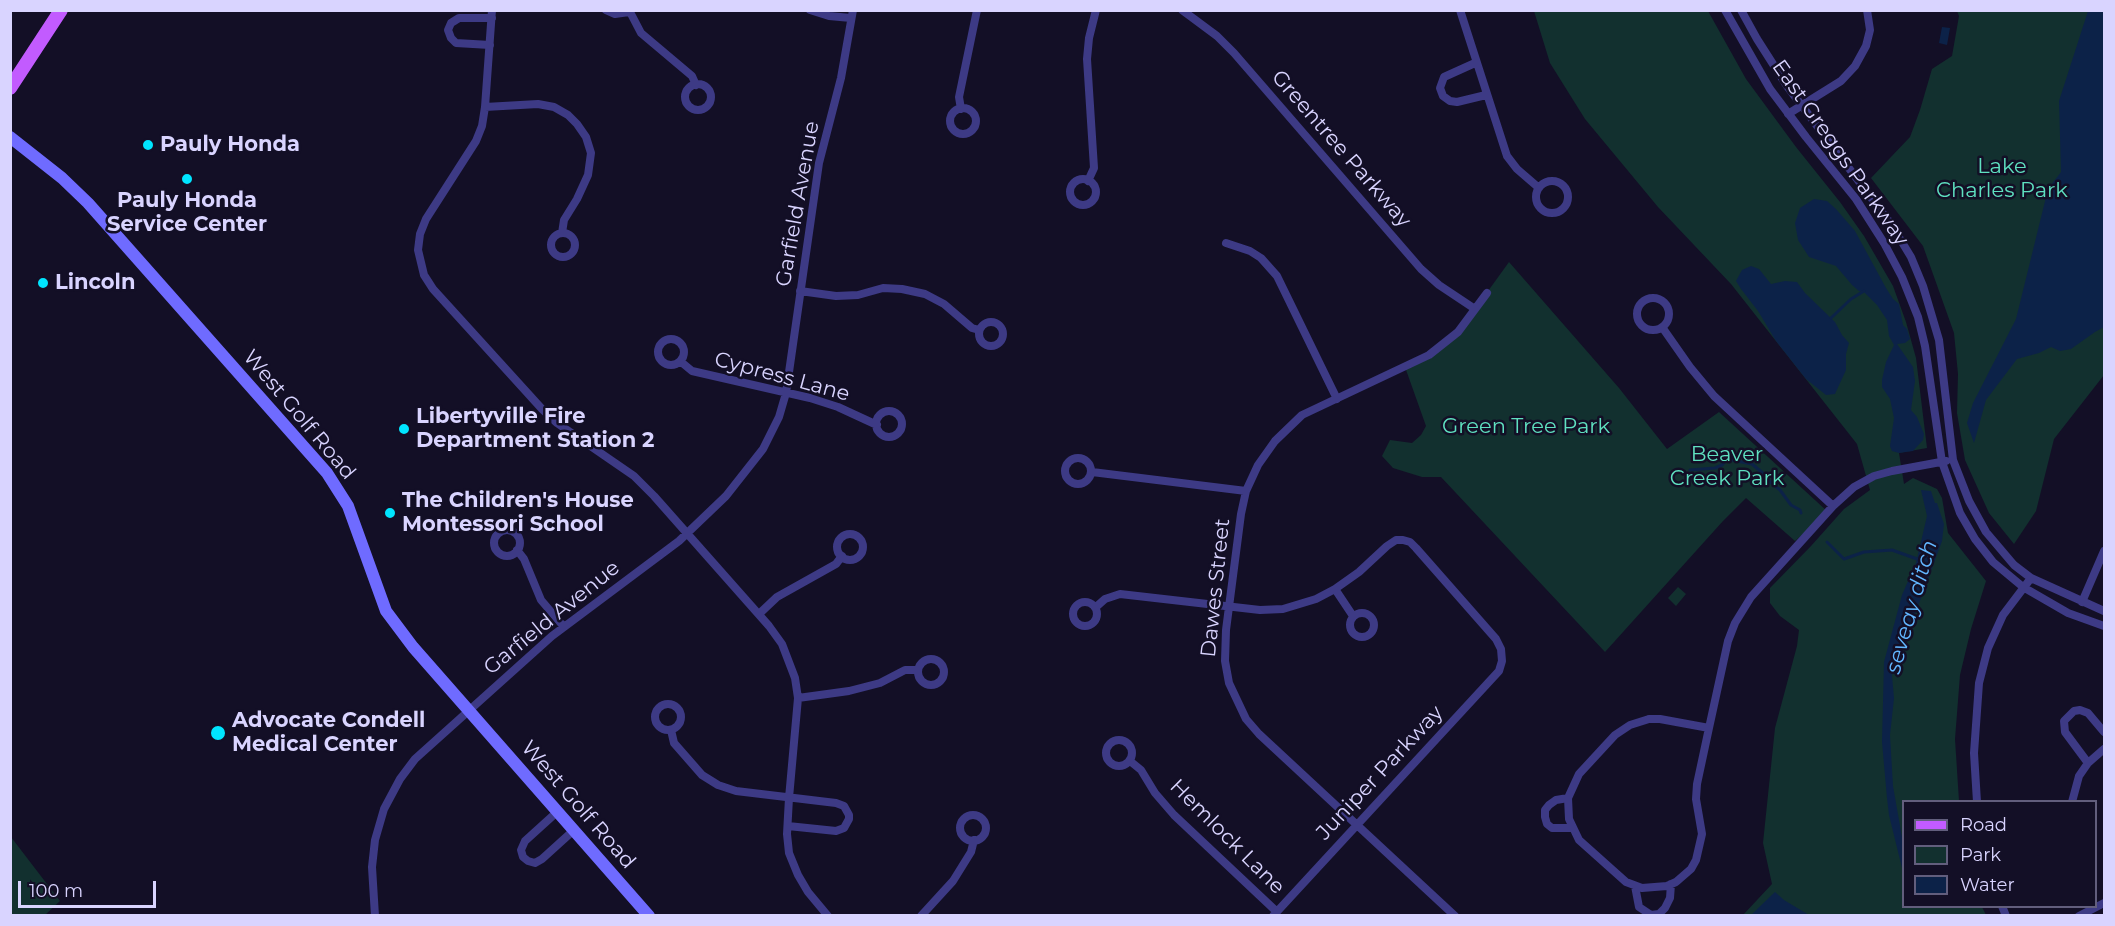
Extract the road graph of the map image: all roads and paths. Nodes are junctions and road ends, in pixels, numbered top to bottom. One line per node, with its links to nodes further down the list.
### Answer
1 (61, 10): 17 (main road)
2 (606, 10): 11 (street)
3 (810, 10): 13 (street)
4 (977, 10): 21 (street)
5 (1096, 10): 24 (street)
6 (1182, 10): 30 (street, Greentree Parkway)
7 (1460, 10): 15 (street)
8 (1725, 10): 22 (street, East Greggs Parkway)
9 (1741, 10): 19 (street, East Greggs Parkway)
10 (1867, 10): 19 (street)
11 (629, 11): 16 (street)
12 (492, 14): 14 (street); 14 (street)
13 (852, 14): 28 (street, Garfield Avenue)
14 (490, 45): 20 (street)
15 (1475, 63): 18 (street); 18 (street)
16 (696, 85)
17 (10, 88)
18 (1486, 94): 25 (street)
19 (1802, 105): 22 (street); 37 (street, East Greggs Parkway)
20 (485, 107): 26 (street); 42 (street)
21 (961, 109)
22 (1788, 114): 38 (street, East Greggs Parkway)
23 (10, 138): 59 (street, West Golf Road)
24 (1088, 180)
25 (1539, 188)
26 (562, 233)
27 (1226, 243): 35 (street)
28 (800, 291): 32 (street); 34 (street, Garfield Avenue)
29 (1487, 293): 30 (street, Dawes Street)
30 (1475, 309): 35 (street, Dawes Street)
31 (1662, 327): 41 (street)
32 (979, 330)
33 (680, 361): 34 (street, Cypress Lane)
34 (786, 393): 36 (street, Cypress Lane); 42 (street, Garfield Avenue)
35 (1337, 399): 40 (street, Dawes Street)
36 (877, 425)
37 (1953, 460): 38 (street); 46 (street, East Greggs Parkway)
38 (1942, 462): 41 (street); 47 (street, East Greggs Parkway)
39 (1092, 472): 40 (street)
40 (1246, 491): 50 (street, Dawes Street)
41 (1833, 506): 60 (street)
42 (687, 534): 53 (street); 56 (street, Garfield Avenue)
43 (518, 550): 56 (street)
44 (2104, 551): 49 (street)
45 (842, 556): 53 (street)
46 (2031, 578): 47 (street); 49 (street, East Greggs Parkway)
47 (2023, 588): 55 (street, East Greggs Parkway); 68 (street)
48 (1335, 590): 50 (street); 54 (street); 71 (street, Juniper Parkway)
49 (2082, 602): 52 (street, East Greggs Parkway)
50 (1229, 606): 51 (street); 71 (street, Dawes Street)
51 (1096, 607)
52 (2104, 611)
53 (759, 614): 58 (street)
54 (1353, 616)
55 (2104, 626)
56 (564, 627): 59 (street, Garfield Avenue)
57 (918, 670): 58 (street)
58 (798, 698): 66 (street)
59 (468, 710): 70 (street, West Golf Road); 80 (street, Garfield Avenue)
60 (1709, 728): 67 (street); 76 (street)
61 (671, 730): 66 (street)
62 (2104, 732): 65 (street)
63 (2104, 749): 65 (street)
64 (1130, 761): 78 (street, Hemlock Lane)
65 (2088, 763): 69 (street)
66 (789, 798): 72 (street); 72 (street)
67 (1568, 798): 73 (street); 73 (street)
68 (1977, 800)
69 (2072, 800)
70 (557, 812): 74 (street, West Golf Road); 74 (street)
71 (1357, 824): 78 (street, Juniper Parkway); 79 (street, Dawes Street)
72 (788, 826): 82 (street)
73 (1572, 828): 77 (street)
74 (574, 830): 81 (street, West Golf Road)
75 (974, 840): 83 (street)
76 (1671, 884): 77 (street); 77 (street)
77 (1635, 885)
78 (1275, 913)
79 (1451, 914)
80 (375, 915)
81 (649, 915)
82 (828, 915)
83 (921, 915)

